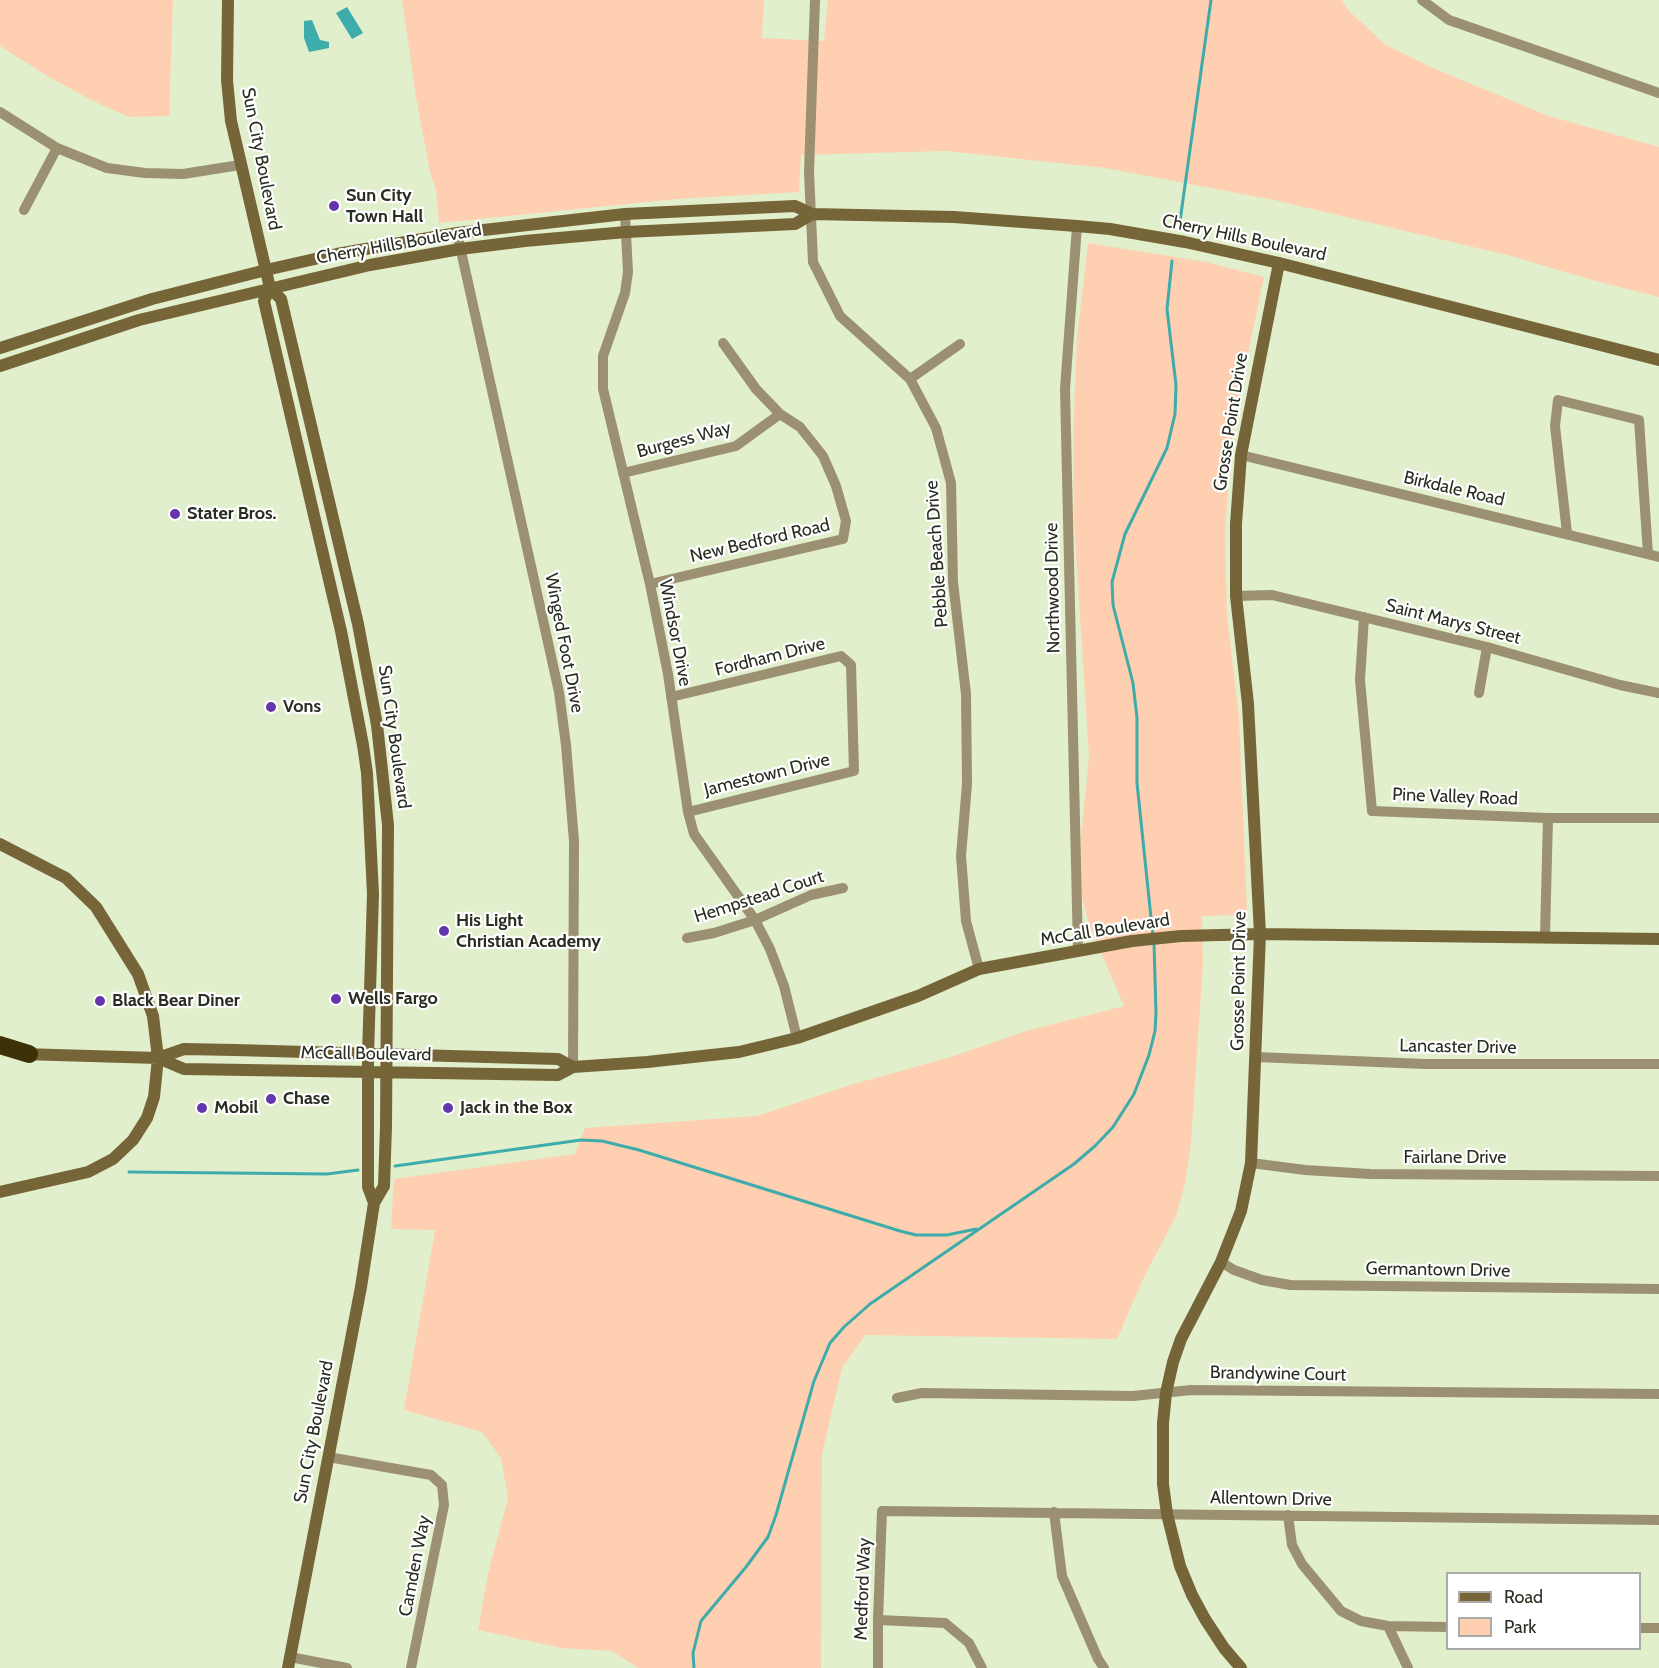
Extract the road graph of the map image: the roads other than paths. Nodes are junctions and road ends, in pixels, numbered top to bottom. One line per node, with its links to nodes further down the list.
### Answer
1 (228, 0): 7 (street, Sun City Boulevard)
2 (815, 0): 10 (street, Pebble Beach Drive)
3 (1422, 0): 4 (street)
4 (1659, 93)
5 (0, 112): 6 (street)
6 (57, 148): 7 (street); 8 (street)
7 (240, 165): 16 (street, Sun City Boulevard)
8 (24, 210)
9 (625, 214): 10 (street, Cherry Hills Boulevard); 12 (street, Windsor Drive); 13 (street, Cherry Hills Boulevard)
10 (812, 214): 11 (street, Cherry Hills Boulevard); 12 (street, Cherry Hills Boulevard); 23 (street, Pebble Beach Drive)
11 (1077, 226): 15 (street, Cherry Hills Boulevard); 47 (street, Northwood Drive)
12 (626, 232): 14 (street, Cherry Hills Boulevard); 26 (street, Windsor Drive)
13 (457, 233): 14 (street, Winged Foot Drive); 16 (street, Cherry Hills Boulevard)
14 (460, 249): 17 (street, Cherry Hills Boulevard); 58 (street, Winged Foot Drive)
15 (1279, 263): 21 (street, Cherry Hills Boulevard); 25 (street, Grosse Point Drive)
16 (266, 270): 17 (street, Sun City Boulevard); 20 (street, Cherry Hills Boulevard)
17 (270, 288): 22 (street, Cherry Hills Boulevard); 53 (street, Sun City Boulevard); 54 (street, Sun City Boulevard)
18 (723, 343): 24 (street)
19 (960, 344): 23 (street)
20 (0, 348)
21 (1659, 360)
22 (0, 366)
23 (910, 379): 48 (street, Pebble Beach Drive)
24 (780, 414): 26 (street, Burgess Way); 29 (street, New Bedford Road)
25 (1241, 455): 27 (street, Birkdale Road); 30 (street, Grosse Point Drive)
26 (623, 473): 29 (street, Windsor Drive)
27 (1567, 533): 28 (street, Birkdale Road); 28 (street)
28 (1654, 556)
29 (650, 584): 35 (street, Windsor Drive)
30 (1236, 596): 31 (street, Saint Marys Street); 43 (street, Grosse Point Drive)
31 (1364, 617): 32 (street, Saint Marys Street); 38 (street, Pine Valley Road)
32 (1487, 647): 33 (street); 34 (street, Saint Marys Street)
33 (1479, 693)
34 (1659, 693)
35 (671, 697): 36 (street, Fordham Drive); 37 (street, Windsor Drive)
36 (854, 771): 37 (street, Jamestown Drive)
37 (688, 812): 42 (street, Windsor Drive)
38 (1548, 818): 39 (street, Pine Valley Road); 44 (street)
39 (1659, 818)
40 (0, 844): 56 (street)
41 (843, 888): 42 (street, Hempstead Court)
42 (755, 920): 45 (street, Hempstead Court); 49 (street, Windsor Drive)
43 (1260, 934): 44 (street, McCall Boulevard); 47 (street, McCall Boulevard); 55 (street, Grosse Point Drive)
44 (1545, 936): 46 (street, McCall Boulevard)
45 (687, 938)
46 (1659, 939)
47 (1078, 950): 48 (street, McCall Boulevard)
48 (979, 969): 49 (street, McCall Boulevard)
49 (797, 1038): 58 (street, McCall Boulevard)
50 (0, 1046): 52 (highway)
51 (0, 1053): 52 (street, McCall Boulevard)
52 (28, 1054): 56 (street, McCall Boulevard)
53 (368, 1055): 54 (street, McCall Boulevard); 56 (street, McCall Boulevard); 59 (street, Sun City Boulevard)
54 (387, 1055): 58 (street, McCall Boulevard); 60 (street, Sun City Boulevard)
55 (1256, 1057): 57 (street, Lancaster Drive); 61 (street, Grosse Point Drive)
56 (158, 1058): 59 (street, McCall Boulevard); 63 (street)
57 (1659, 1064)
58 (573, 1067): 60 (street, McCall Boulevard)
59 (368, 1072): 60 (street, McCall Boulevard); 64 (street, Sun City Boulevard)
60 (387, 1073): 64 (street, Sun City Boulevard)
61 (1251, 1163): 62 (street, Fairlane Drive); 65 (street, Grosse Point Drive)
62 (1659, 1176)
63 (0, 1192)
64 (374, 1203): 70 (street, Sun City Boulevard)
65 (1221, 1262): 66 (street, Germantown Drive); 67 (street, Grosse Point Drive)
66 (1659, 1289)
67 (1166, 1393): 68 (street, Brandywine Court); 69 (street, Brandywine Court); 73 (street, Grosse Point Drive)
68 (1659, 1394)
69 (897, 1398)
70 (328, 1457): 81 (street, Sun City Boulevard); 83 (street, Camden Way)
71 (882, 1511): 72 (street, Allentown Drive); 76 (street, Medford Way)
72 (1054, 1512): 73 (street, Allentown Drive); 86 (street)
73 (1167, 1514): 74 (street, Allentown Drive); 87 (street, Grosse Point Drive)
74 (1288, 1515): 75 (street, Allentown Drive); 77 (street)
75 (1659, 1520)
76 (878, 1620): 84 (street, Medford Way); 85 (street)
77 (1388, 1626): 78 (street); 88 (street)
78 (1446, 1627)
79 (1641, 1628): 80 (street)
80 (1659, 1629)
81 (289, 1663): 82 (street)
82 (346, 1668)
83 (411, 1668)
84 (878, 1668)
85 (982, 1668)
86 (1104, 1668)
87 (1241, 1668)
88 (1408, 1668)

